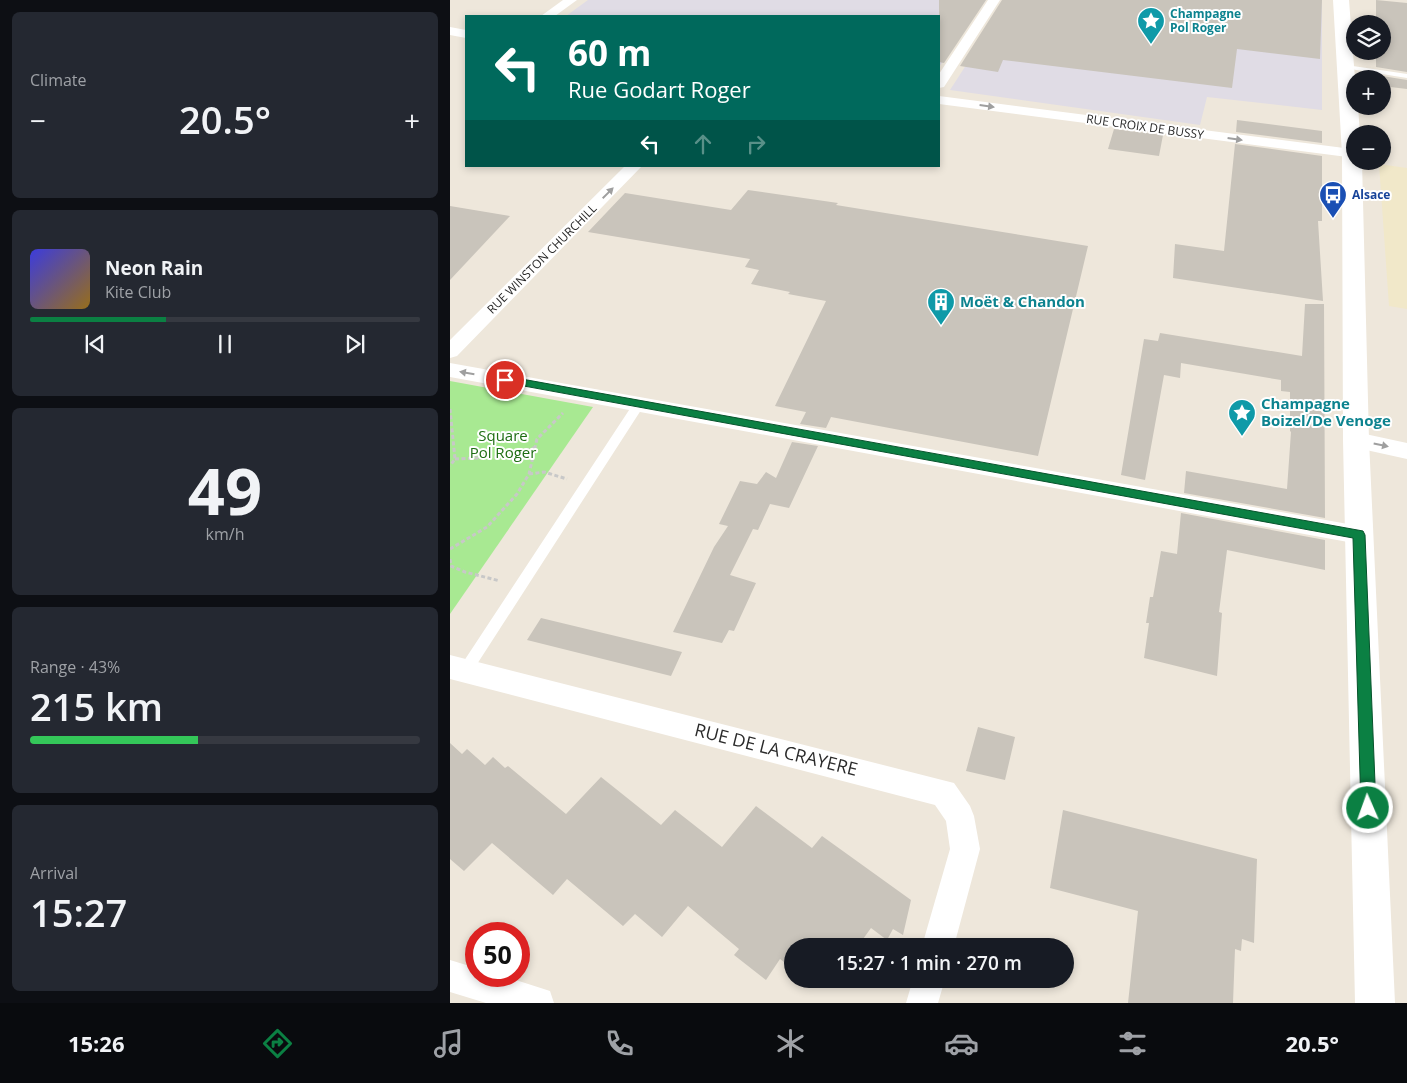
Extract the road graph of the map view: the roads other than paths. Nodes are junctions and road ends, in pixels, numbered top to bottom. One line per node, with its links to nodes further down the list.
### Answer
1 (571, 0): 4 (street)
2 (994, 0): 9 (street)
3 (1341, 0): 7 (main road)
4 (548, 15)
5 (450, 32): 6 (street)
6 (465, 34)
7 (1346, 67): 8 (lane); 11 (main road)
8 (1407, 76)
9 (940, 82)
10 (940, 100): 12 (street, RUE CROIX DE BUSSY, one-way to 12)
11 (1350, 125)
12 (1346, 153)
13 (633, 167): 15 (street, RUE WINSTON CHURCHILL, one-way to 13)
14 (1352, 170): 18 (main road)
15 (450, 351)
16 (450, 370): 17 (street, one-way to 16)
17 (639, 404): 20 (street); 21 (lane)
18 (1356, 440): 19 (street, one-way to 19); 20 (main road)
19 (1407, 451)
20 (1359, 535): 27 (main road)
21 (458, 668): 22 (street, RUE DE LA CRAYERE)
22 (940, 938)
23 (450, 976): 25 (street)
24 (926, 988): 26 (street)
25 (538, 1003)
26 (922, 1003)
27 (1375, 1003)

